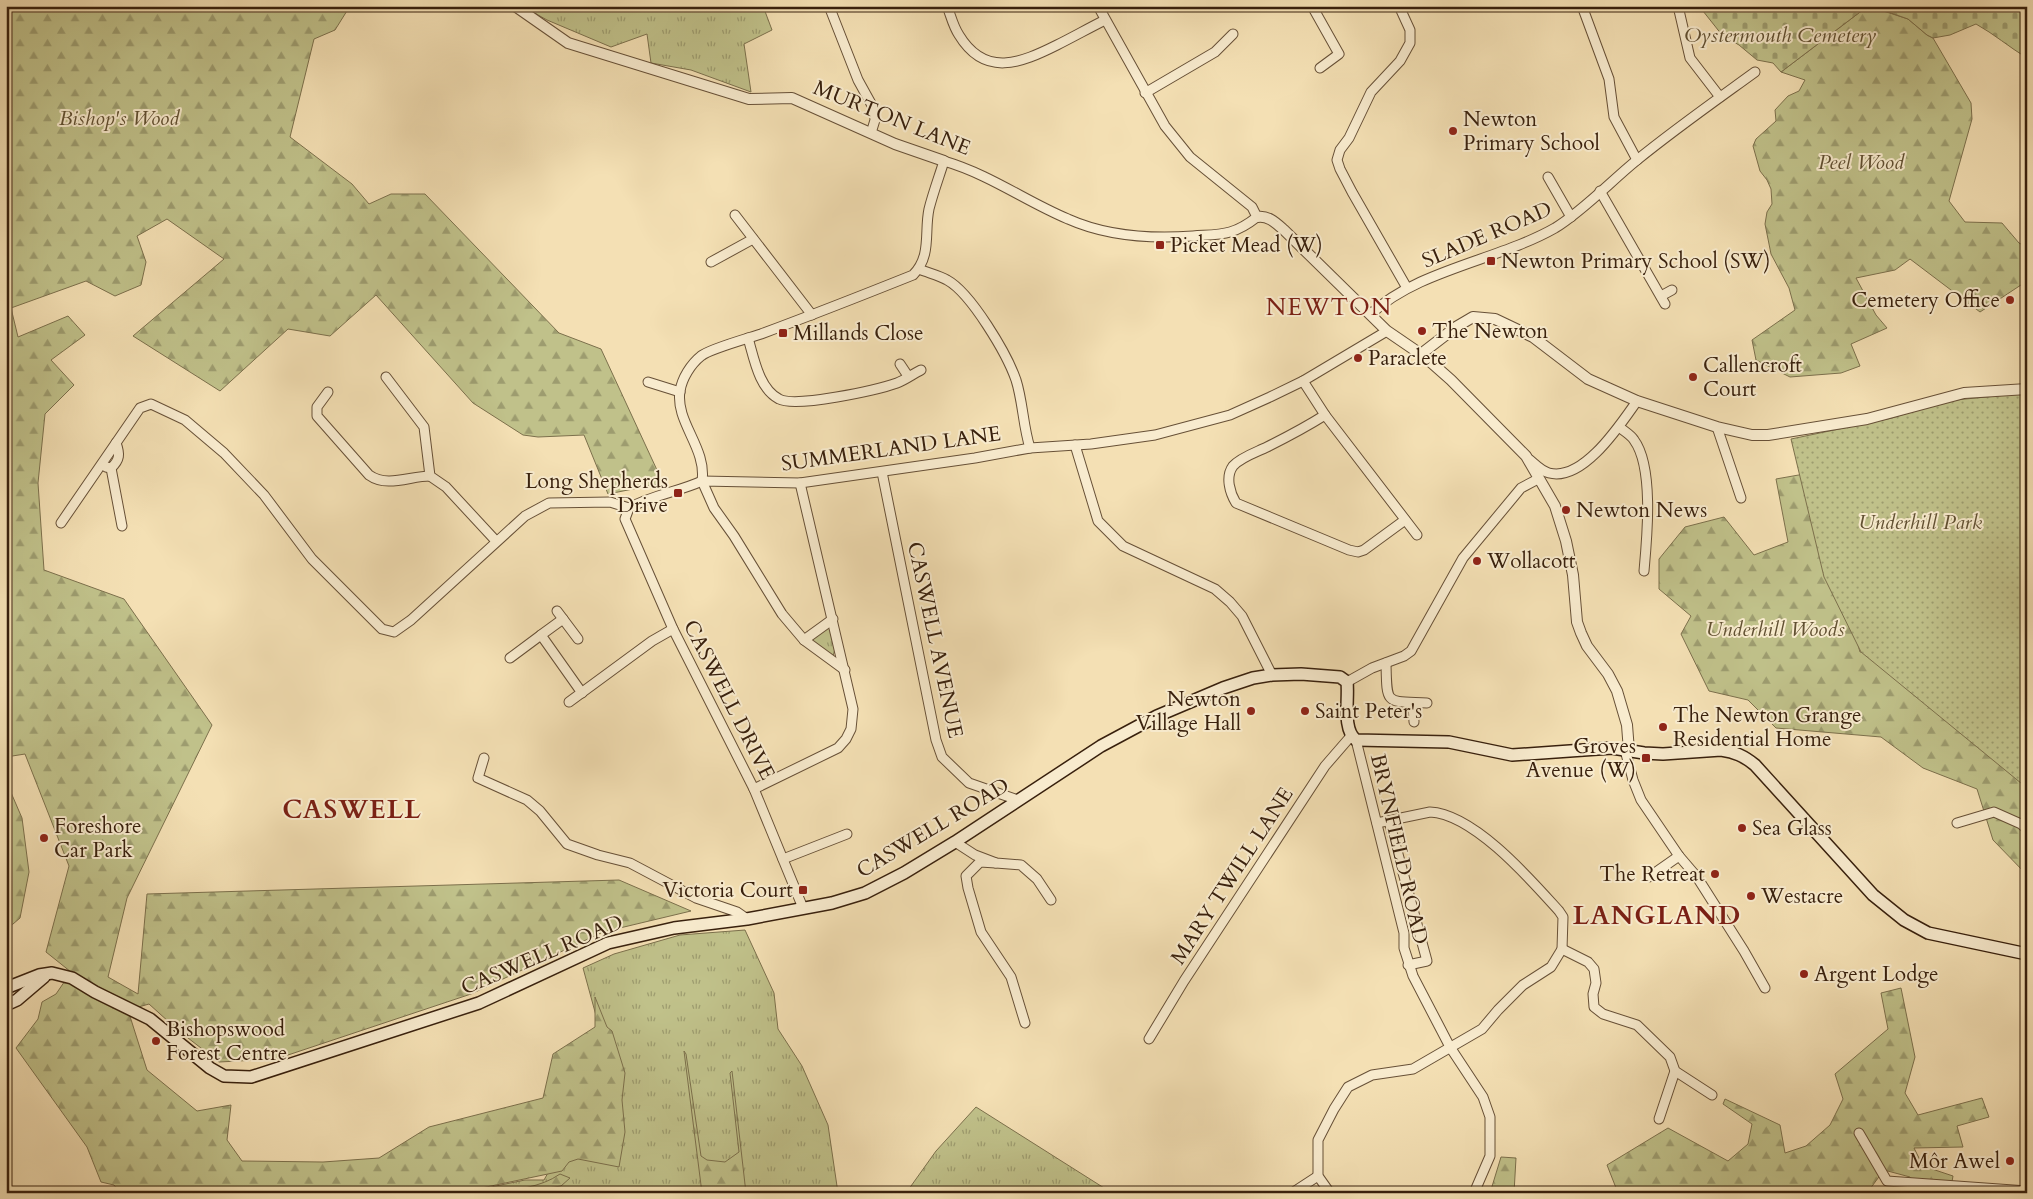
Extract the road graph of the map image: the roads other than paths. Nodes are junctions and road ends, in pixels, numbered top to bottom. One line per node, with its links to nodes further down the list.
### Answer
1 (515, 6): 15 (street, MURTON LANE)
2 (829, 6): 15 (street)
3 (947, 6): 9 (street)
4 (1098, 6): 9 (street)
5 (1312, 6): 11 (street)
6 (1399, 6): 26 (street)
7 (1582, 6): 16 (street)
8 (1678, 6): 14 (street)
9 (1105, 20): 13 (street)
10 (1233, 34): 13 (street)
11 (1320, 68)
12 (1755, 72): 14 (street, SLADE ROAD)
13 (1145, 93): 22 (street)
14 (1720, 97): 16 (street, SLADE ROAD)
15 (871, 133): 17 (street, MURTON LANE)
16 (1638, 160): 19 (street, SLADE ROAD)
17 (944, 161): 22 (street, MURTON LANE); 25 (street)
18 (1548, 177): 21 (street)
19 (1600, 191): 21 (street, SLADE ROAD); 27 (street)
20 (735, 215): 23 (street)
21 (1570, 216): 26 (street, SLADE ROAD)
22 (1257, 217): 28 (street)
23 (753, 239): 24 (street); 29 (street)
24 (711, 262)
25 (919, 269): 29 (street); 48 (street)
26 (1407, 288): 28 (street, SLADE ROAD)
27 (1672, 290)
28 (1371, 314): 30 (street)
29 (812, 315): 31 (street)
30 (1387, 331): 32 (street); 37 (street, SUMMERLAND LANE)
31 (748, 338): 36 (street); 41 (street)
32 (1421, 354): 42 (street); 49 (street)
33 (900, 364): 36 (street)
34 (921, 370): 36 (street)
35 (386, 376): 53 (street)
36 (908, 376)
37 (1303, 380): 43 (street); 47 (street, SUMMERLAND LANE)
38 (648, 382): 41 (street)
39 (2027, 389): 45 (street)
40 (328, 392): 53 (street)
41 (680, 392): 55 (street)
42 (1637, 401): 44 (street); 45 (street)
43 (1325, 415): 59 (street); 59 (street)
44 (1619, 427): 49 (street); 64 (street)
45 (1717, 427): 57 (street)
46 (116, 443): 50 (street); 51 (street); 63 (street)
47 (1075, 445): 48 (street, SUMMERLAND LANE); 75 (street)
48 (1030, 448): 52 (street, SUMMERLAND LANE)
49 (1526, 456): 54 (street)
50 (98, 467): 51 (street); 60 (street)
51 (111, 468): 61 (street)
52 (882, 472): 56 (street, SUMMERLAND LANE); 86 (street, CASWELL AVENUE)
53 (430, 476): 63 (street)
54 (1538, 479): 73 (street); 83 (street)
55 (702, 482): 56 (street, SUMMERLAND LANE); 58 (street, SUMMERLAND LANE); 71 (street)
56 (800, 483): 67 (street)
57 (1741, 498)
58 (629, 508): 63 (street); 68 (street, CASWELL DRIVE)
59 (1405, 520): 62 (street)
60 (61, 523)
61 (122, 526)
62 (1417, 535)
63 (496, 541)
64 (1644, 571)
65 (557, 611): 66 (street)
66 (563, 619): 69 (street); 70 (street)
67 (833, 619): 71 (street); 74 (street)
68 (673, 629): 77 (street); 85 (street, CASWELL DRIVE)
69 (541, 635): 72 (street); 77 (street)
70 (578, 639)
71 (804, 640): 74 (street)
72 (510, 658)
73 (1386, 663): 76 (street); 79 (street)
74 (845, 670): 85 (street)
75 (1272, 675): 76 (main road, CASWELL ROAD); 86 (main road, CASWELL ROAD)
76 (1347, 682): 82 (main road)
77 (582, 692): 78 (street)
78 (569, 702)
79 (1413, 703): 80 (street); 81 (street)
80 (1427, 703)
81 (1414, 722)
82 (1353, 738): 83 (main road); 89 (street, BRYNFIELD ROAD); 108 (street, MARY TWILL LANE)
83 (1627, 750): 93 (street); 101 (main road)
84 (484, 758): 99 (street)
85 (754, 789): 94 (street, CASWELL DRIVE)
86 (1018, 800): 92 (main road, CASWELL ROAD)
87 (1389, 821): 89 (street); 100 (street); 102 (street, BRYNFIELD ROAD)
88 (1957, 822): 90 (street)
89 (1377, 823): 102 (street, BRYNFIELD ROAD)
90 (2027, 829)
91 (847, 834): 94 (street)
92 (955, 842): 95 (street); 98 (main road, CASWELL ROAD)
93 (1679, 856): 96 (street); 105 (street)
94 (783, 859): 98 (street, CASWELL DRIVE)
95 (996, 863): 97 (street); 107 (street)
96 (1649, 877)
97 (1052, 900)
98 (803, 908): 99 (main road, CASWELL ROAD)
99 (748, 919): 103 (main road, CASWELL ROAD)
100 (1562, 950): 109 (street); 110 (street)
101 (2027, 954)
102 (1408, 965): 109 (street, BRYNFIELD ROAD)
103 (52, 973): 104 (main road); 106 (main road)
104 (6, 988)
105 (1765, 988)
106 (6, 1005)
107 (1025, 1023)
108 (1149, 1038)
109 (1450, 1047): 114 (street); 118 (street, BRYNFIELD ROAD)
110 (1676, 1071): 111 (street); 112 (street)
111 (1712, 1095)
112 (1659, 1119)
113 (1859, 1133): 115 (street)
114 (1318, 1176): 116 (street); 117 (street)
115 (2027, 1191)
116 (1292, 1193)
117 (1330, 1193)
118 (1474, 1193)

